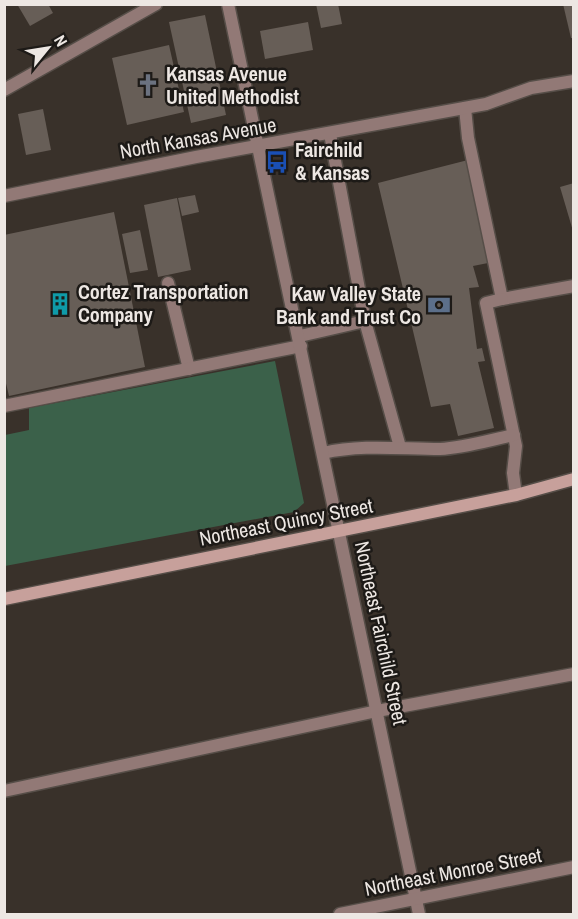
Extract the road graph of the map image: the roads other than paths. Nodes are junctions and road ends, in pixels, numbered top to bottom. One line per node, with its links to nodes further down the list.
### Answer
1 (156, 4): 4 (street)
2 (228, 4): 7 (street, Northeast Fairchild Street)
3 (573, 81): 5 (street, North Kansas Avenue)
4 (4, 90)
5 (465, 108): 6 (street, North Kansas Avenue); 11 (street)
6 (330, 134): 7 (street, North Kansas Avenue); 12 (street)
7 (260, 147): 8 (street, North Kansas Avenue); 13 (street, Northeast Fairchild Street)
8 (4, 195)
9 (168, 283): 14 (street)
10 (573, 285): 11 (street)
11 (502, 299): 16 (street)
12 (365, 321): 13 (street); 17 (street)
13 (300, 341): 14 (street); 18 (street, Northeast Fairchild Street)
14 (189, 369): 15 (street)
15 (4, 406)
16 (514, 435): 17 (street); 22 (street)
17 (400, 447): 18 (street)
18 (323, 453): 23 (street, Northeast Fairchild Street)
19 (573, 473): 21 (main road)
20 (573, 479): 21 (main road, Northeast Quincy Street)
21 (555, 484): 22 (main road, Northeast Quincy Street)
22 (516, 495): 23 (main road, Northeast Quincy Street)
23 (339, 531): 24 (main road, Northeast Quincy Street); 26 (street, Northeast Fairchild Street)
24 (4, 599)
25 (573, 674): 26 (street)
26 (377, 711): 27 (street); 29 (street, Northeast Fairchild Street)
27 (4, 791)
28 (573, 867): 29 (street, Northeast Monroe Street)
29 (416, 899): 30 (street, Northeast Monroe Street); 31 (street, Northeast Fairchild Street)
30 (340, 915)
31 (419, 915)

